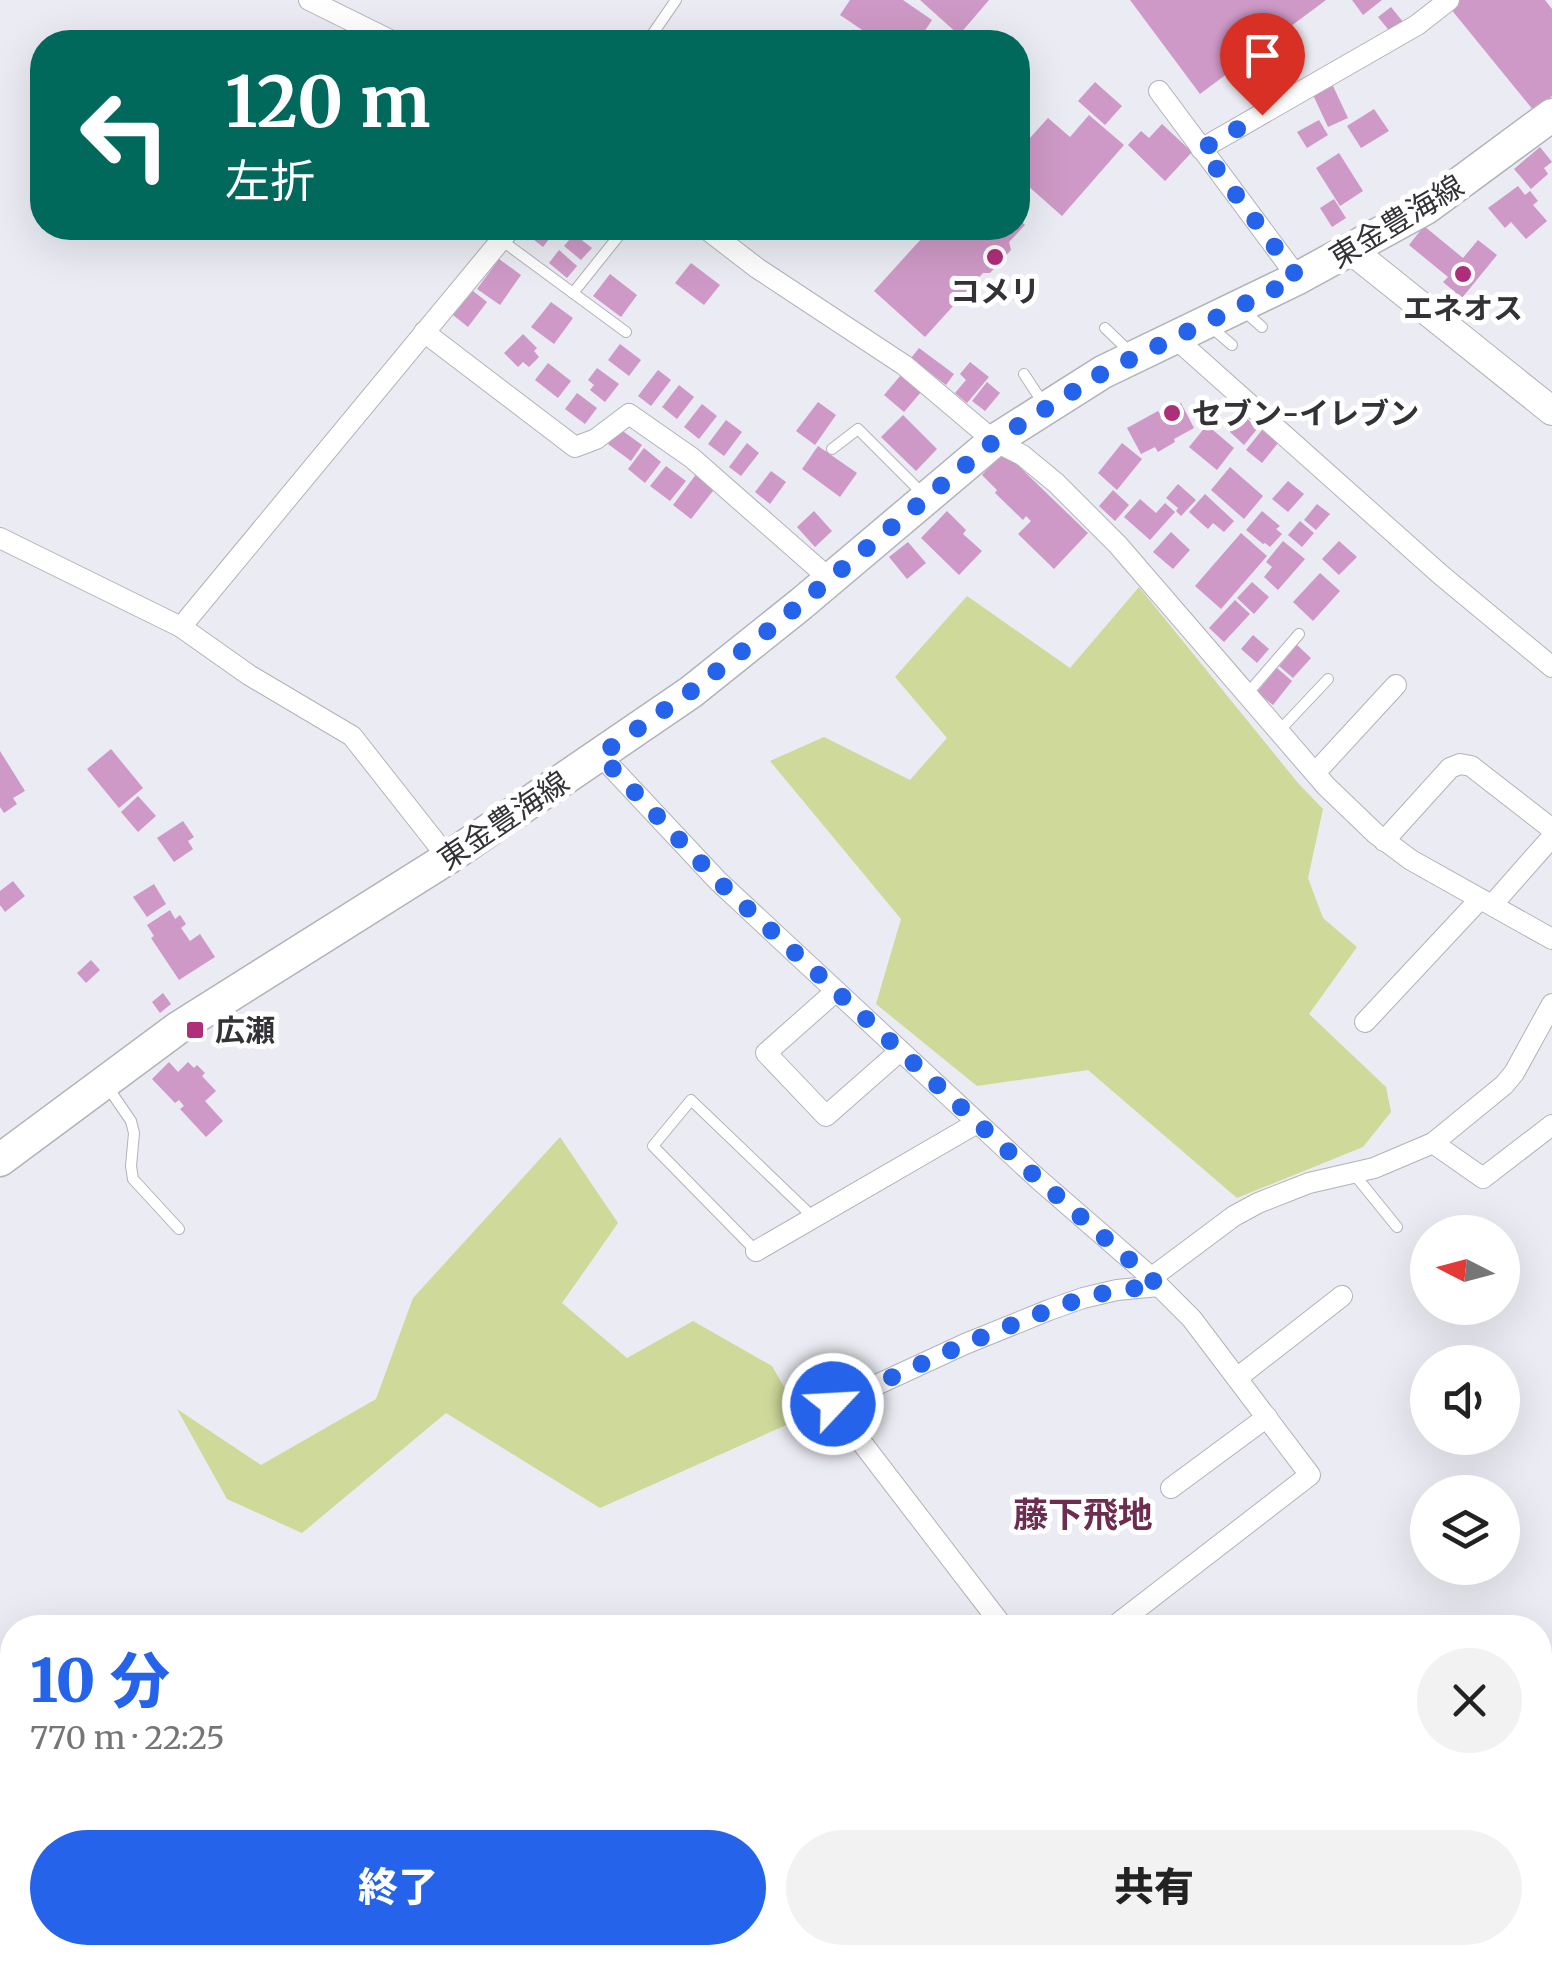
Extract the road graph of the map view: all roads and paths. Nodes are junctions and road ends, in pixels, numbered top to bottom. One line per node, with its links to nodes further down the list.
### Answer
1 (309, 0): 4 (street)
2 (676, 0): 5 (lane)
3 (1449, 0): 8 (street)
4 (370, 30)
5 (655, 30)
6 (1159, 91): 8 (street)
7 (1552, 115): 13 (main road, 東金豊海線)
8 (1202, 149): 14 (street)
9 (501, 240): 18 (street)
10 (513, 240): 15 (lane)
11 (615, 240): 15 (lane)
12 (721, 240): 26 (street)
13 (1351, 250): 14 (main road, 東金豊海線); 25 (street)
14 (1298, 278): 16 (main road, 東金豊海線)
15 (573, 292): 19 (lane)
16 (1206, 322): 20 (main road, 東金豊海線); 21 (lane)
17 (1105, 328): 22 (lane)
18 (424, 332): 30 (street); 31 (street)
19 (626, 332)
20 (1174, 337): 22 (main road, 東金豊海線); 33 (street)
21 (1232, 345)
22 (1134, 357): 24 (main road, 東金豊海線)
23 (1024, 374): 24 (lane)
24 (1046, 408): 26 (main road, 東金豊海線)
25 (1552, 412)
26 (994, 441): 28 (main road, 東金豊海線); 36 (street)
27 (832, 449): 28 (lane)
28 (926, 497): 30 (main road, 東金豊海線)
29 (0, 538): 31 (street)
30 (830, 580): 38 (main road, 東金豊海線)
31 (180, 628): 43 (street)
32 (1298, 634): 36 (lane)
33 (1552, 666)
34 (1328, 678): 37 (lane)
35 (1396, 685): 39 (street)
36 (1246, 694): 37 (street)
37 (1278, 731): 39 (street)
38 (600, 755): 43 (main road, 東金豊海線); 46 (street)
39 (1316, 773): 42 (street)
40 (1552, 829): 42 (street)
41 (1552, 838): 44 (street)
42 (1384, 840): 44 (street)
43 (448, 858): 50 (main road, 東金豊海線)
44 (1486, 902): 45 (street); 48 (street)
45 (1552, 939)
46 (836, 992): 49 (street); 49 (street)
47 (1552, 1004): 53 (street)
48 (1366, 1022)
49 (900, 1050): 51 (street)
50 (104, 1081): 54 (main road, 東金豊海線); 58 (lane)
51 (977, 1123): 56 (street); 60 (street)
52 (1552, 1124): 53 (street)
53 (1433, 1144): 55 (street)
54 (0, 1160)
55 (1354, 1174): 57 (lane); 60 (street)
56 (814, 1217): 59 (street); 59 (lane)
57 (1398, 1227)
58 (179, 1230)
59 (756, 1251)
60 (1155, 1282): 62 (street); 65 (street)
61 (1342, 1296): 62 (street)
62 (1237, 1378): 63 (street)
63 (1267, 1418): 64 (street); 66 (street)
64 (1172, 1488)
65 (994, 1615)
66 (1129, 1615)

